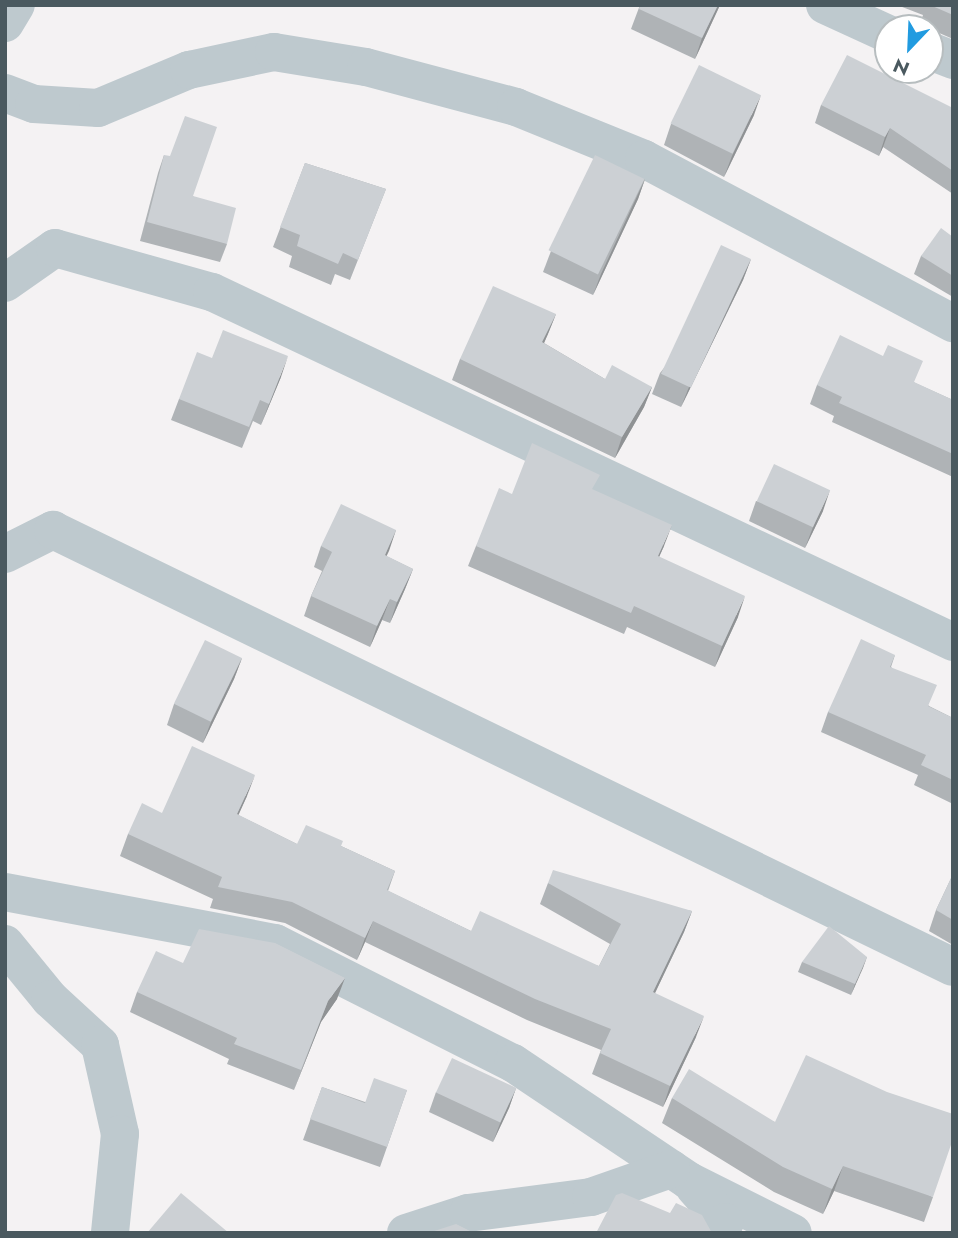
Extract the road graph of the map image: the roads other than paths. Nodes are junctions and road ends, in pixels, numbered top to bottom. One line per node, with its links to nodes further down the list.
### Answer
1 (16, 5): 3 (street)
2 (825, 5): 4 (street)
3 (5, 23)
4 (874, 28)
5 (5, 93): 7 (street)
6 (5, 283): 9 (street)
7 (953, 323)
8 (5, 554): 12 (street)
9 (953, 642)
10 (5, 892): 13 (street)
11 (5, 944): 14 (street)
12 (953, 967)
13 (680, 1175): 15 (street); 16 (street); 17 (street)
14 (110, 1233)
15 (406, 1233)
16 (718, 1233)
17 (793, 1233)

